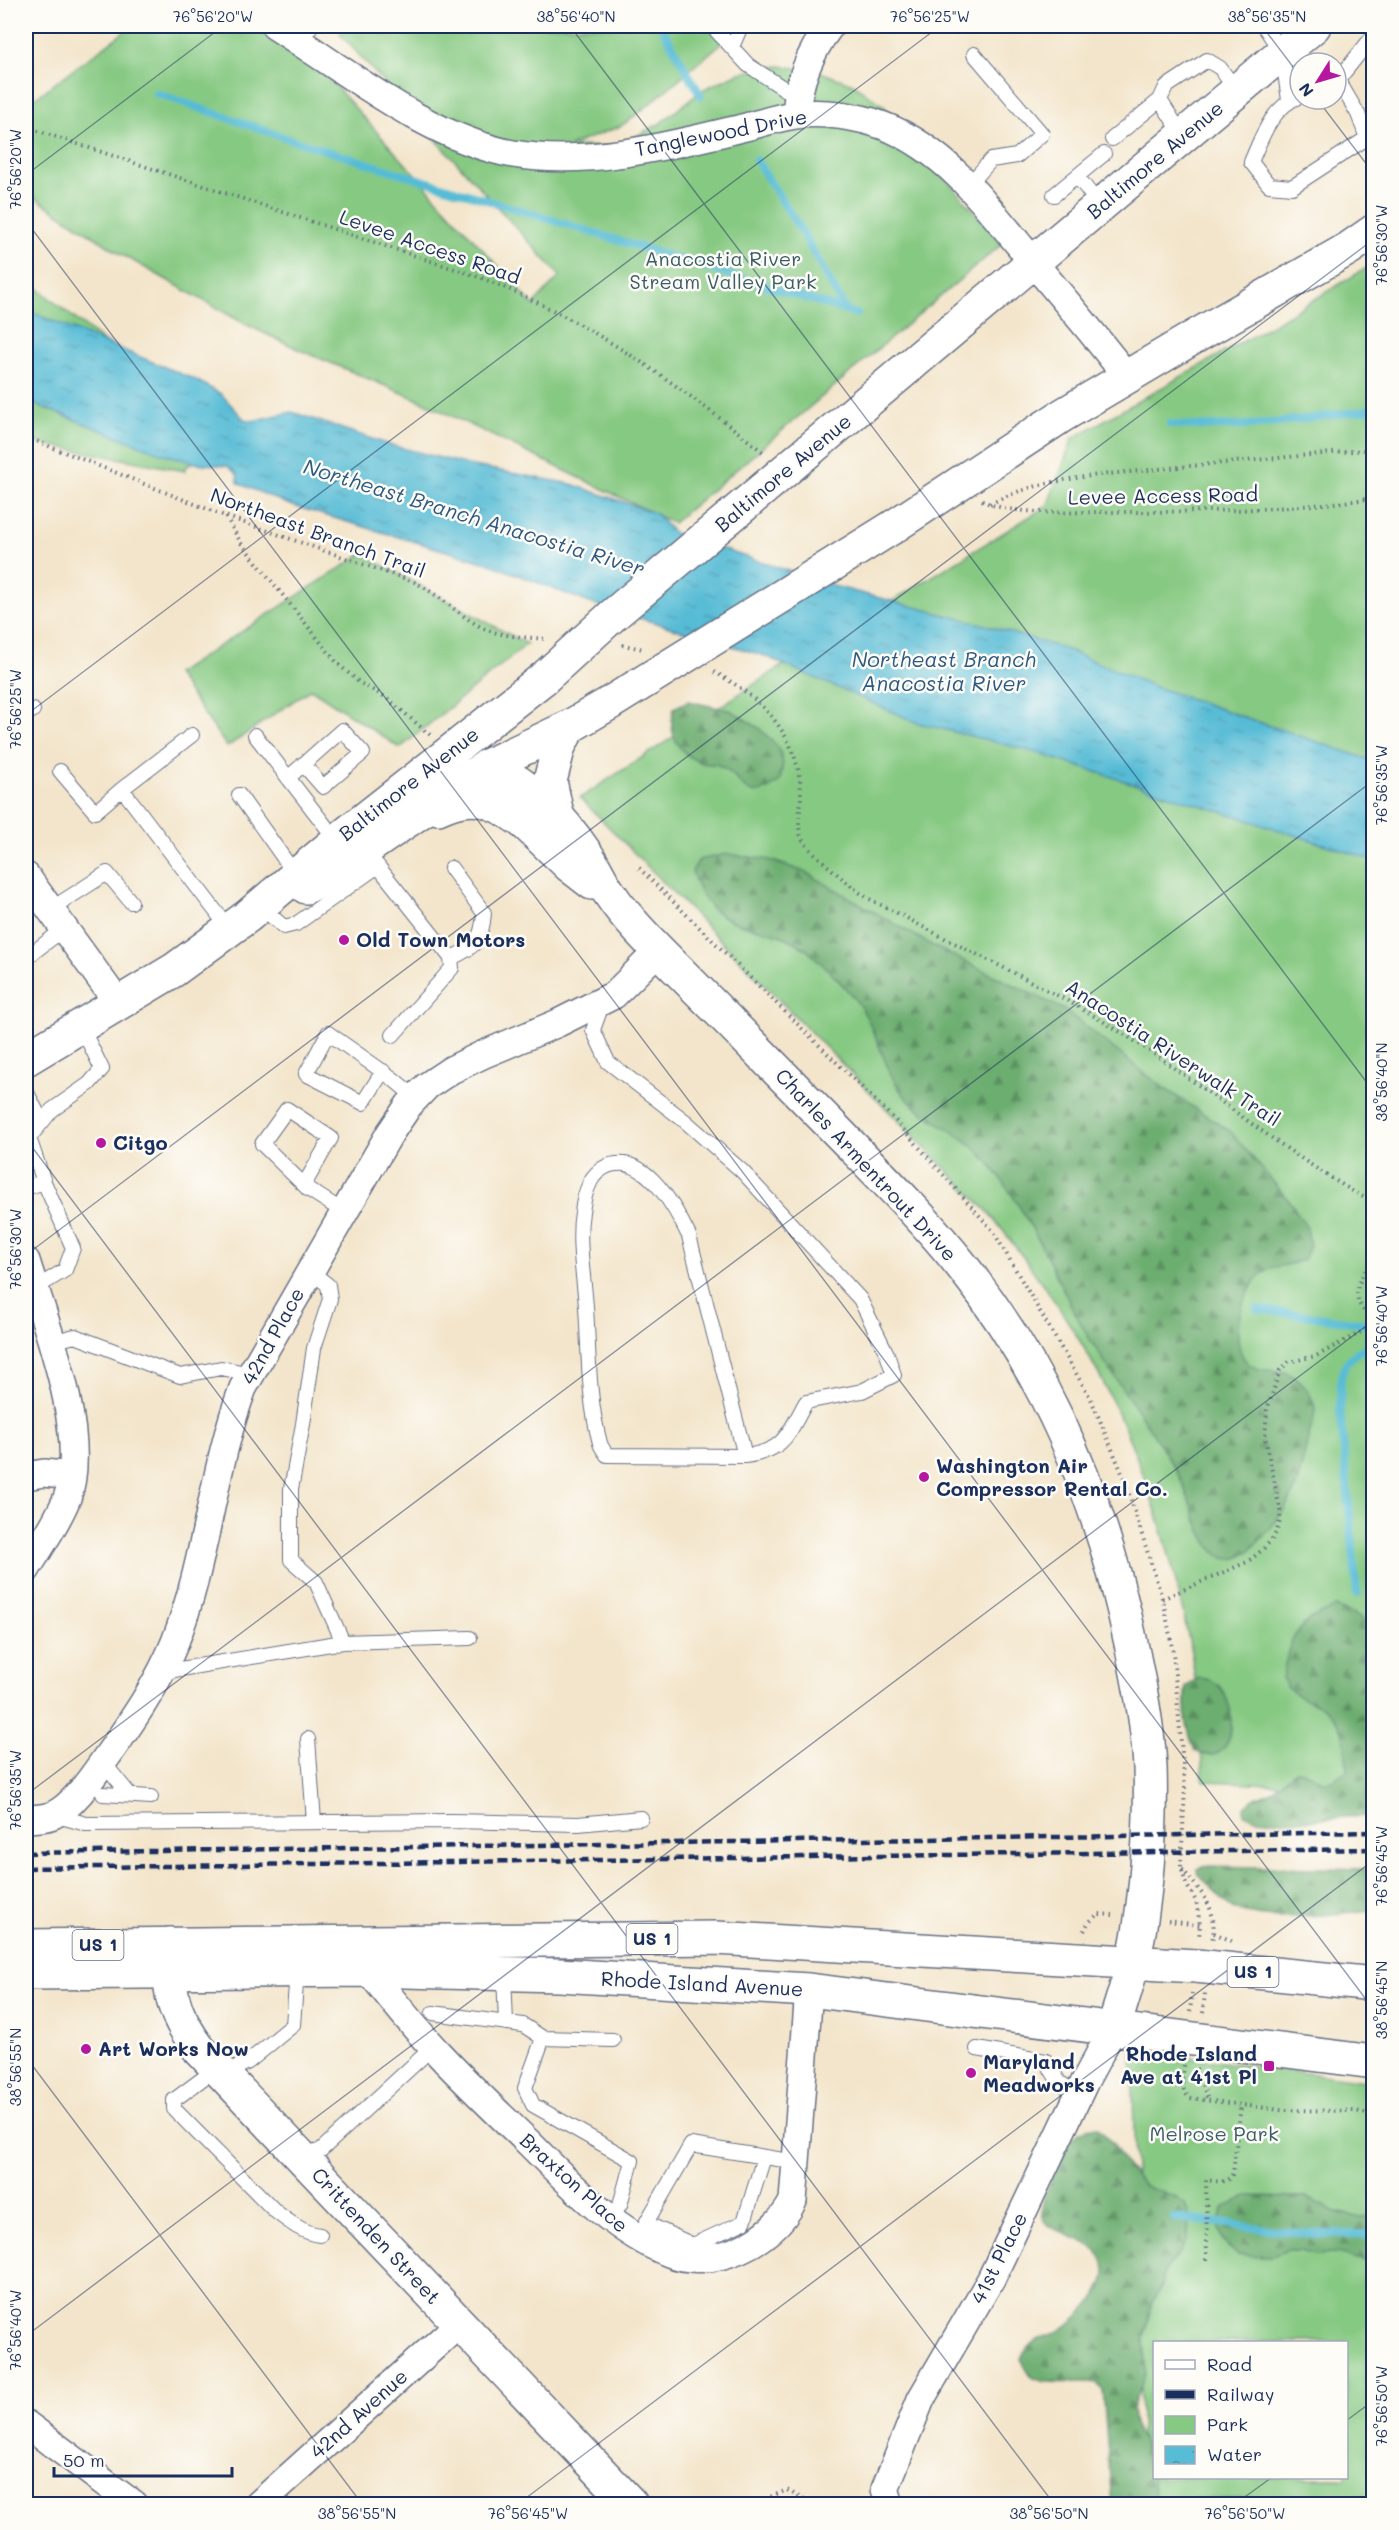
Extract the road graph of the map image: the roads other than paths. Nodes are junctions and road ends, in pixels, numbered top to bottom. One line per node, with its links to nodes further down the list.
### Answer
1 (275, 26): 7 (street, Tanglewood Drive)
2 (712, 26): 9 (lane)
3 (741, 26): 9 (lane)
4 (830, 26): 18 (street)
5 (1263, 26): 10 (lane)
6 (1314, 26): 10 (main road, Baltimore Avenue)
7 (306, 33): 18 (street, Tanglewood Drive)
8 (1374, 35): 12 (lane)
9 (732, 47): 18 (lane)
10 (1282, 53): 13 (lane); 14 (main road, Baltimore Avenue)
11 (974, 54): 23 (lane)
12 (1348, 67)
13 (1288, 76)
14 (1237, 91): 16 (lane); 19 (main road, Baltimore Avenue)
15 (1348, 98): 17 (lane)
16 (1160, 100): 19 (lane); 20 (lane)
17 (1288, 104)
18 (797, 106): 23 (street, Tanglewood Drive)
19 (1183, 136): 25 (main road, Baltimore Avenue)
20 (1112, 140)
21 (1104, 154): 22 (lane)
22 (1077, 176): 24 (lane); 25 (lane)
23 (968, 186): 27 (street, Tanglewood Drive)
24 (1054, 195)
25 (1100, 206): 27 (main road, Baltimore Avenue)
26 (1374, 231): 28 (main road, Baltimore Avenue)
27 (1034, 262): 28 (street, Tanglewood Drive); 29 (main road, Baltimore Avenue, bridge)
28 (1127, 377): 30 (main road, Baltimore Avenue, bridge)
29 (502, 712): 34 (main road); 37 (main road, Baltimore Avenue)
30 (569, 727): 34 (main road, Baltimore Avenue); 40 (main road)
31 (192, 735): 38 (lane)
32 (255, 735): 36 (lane)
33 (303, 764): 36 (lane)
34 (488, 766): 37 (main road); 40 (main road, Charles Armentrout Drive); 41 (main road, Baltimore Avenue); 42 (main road, Charles Armentrout Drive)
35 (60, 771): 38 (lane)
36 (288, 778): 43 (lane)
37 (407, 785): 43 (main road, Baltimore Avenue)
38 (122, 789): 49 (lane)
39 (239, 795): 45 (lane)
40 (558, 819): 47 (main road, Charles Armentrout Drive)
41 (407, 823): 42 (main road); 43 (main road, Baltimore Avenue)
42 (526, 824): 47 (main road, Charles Armentrout Drive)
43 (360, 852): 45 (main road, Baltimore Avenue); 49 (main road, Baltimore Avenue); 53 (lane)
44 (451, 868): 53 (lane)
45 (296, 874): 49 (main road, Baltimore Avenue)
46 (26, 876): 50 (street)
47 (611, 896): 51 (main road, Charles Armentrout Drive)
48 (131, 902): 50 (lane)
49 (247, 918): 55 (main road, Baltimore Avenue)
50 (58, 919): 52 (lane); 55 (street)
51 (659, 950): 54 (street, 42nd Place); 90 (main road, Charles Armentrout Drive)
52 (26, 958)
53 (451, 958): 57 (lane)
54 (603, 1000): 61 (street, 42nd Place); 72 (lane)
55 (118, 1003): 56 (main road, Baltimore Avenue)
56 (81, 1026): 58 (main road, Baltimore Avenue); 62 (lane)
57 (393, 1035)
58 (26, 1059)
59 (383, 1071): 59 (lane); 61 (lane)
60 (26, 1091): 62 (lane)
61 (416, 1098): 66 (street, 42nd Place)
62 (42, 1122): 63 (lane)
63 (44, 1182): 65 (lane); 69 (lane)
64 (304, 1185): 64 (lane); 66 (lane)
65 (26, 1188)
66 (344, 1212): 68 (street, 42nd Place)
67 (26, 1261): 69 (street)
68 (310, 1271): 71 (street, 42nd Place); 77 (lane)
69 (34, 1288): 70 (street)
70 (51, 1341): 71 (lane); 74 (street)
71 (251, 1374): 78 (street, 42nd Place)
72 (745, 1456): 72 (lane)
73 (26, 1476): 74 (street)
74 (72, 1476): 75 (street)
75 (26, 1570)
76 (470, 1638): 77 (lane)
77 (343, 1642): 78 (lane)
78 (162, 1672): 80 (street, 42nd Place)
79 (308, 1739): 87 (lane)
80 (103, 1762): 82 (lane); 84 (street, 42nd Place)
81 (103, 1794): 82 (lane)
82 (130, 1795): 83 (lane)
83 (151, 1797)
84 (54, 1815): 85 (street); 87 (lane)
85 (26, 1816)
86 (641, 1818): 87 (lane)
87 (314, 1822)
88 (28, 1958): 89 (main road, Rhode Island Avenue / US 1)
89 (170, 1959): 90 (main road, Rhode Island Avenue / US 1); 92 (main road, Rhode Island Avenue / US 1); 104 (main road, Crittenden Street)
90 (1133, 1961): 94 (main road, Rhode Island Avenue / US 1); 98 (main road, Charles Armentrout Drive)
91 (368, 1970): 92 (main road, Rhode Island Avenue / US 1); 93 (main road, Rhode Island Avenue / US 1); 101 (street, Braxton Place)
92 (297, 1971): 104 (lane)
93 (504, 1974): 95 (main road, Rhode Island Avenue / US 1); 97 (lane)
94 (1374, 1984)
95 (809, 1990): 98 (main road, Rhode Island Avenue / US 1); 108 (street, Braxton Place)
96 (433, 2013): 97 (lane)
97 (506, 2023): 99 (lane)
98 (1114, 2027): 103 (main road, Rhode Island Avenue / US 1); 105 (street, 41st Place)
99 (543, 2038): 100 (lane); 109 (lane)
100 (613, 2040)
101 (433, 2047): 106 (lane); 108 (street, Braxton Place)
102 (977, 2049): 105 (lane)
103 (1374, 2061)
104 (220, 2071): 106 (main road, Crittenden Street); 110 (lane)
105 (1079, 2095): 113 (street, 41st Place)
106 (302, 2157): 111 (main road, Crittenden Street)
107 (764, 2157): 107 (lane); 108 (lane)
108 (796, 2163)
109 (620, 2205)
110 (320, 2235)
111 (459, 2324): 115 (street, 42nd Avenue); 116 (main road, Crittenden Street)
112 (26, 2424): 114 (street)
113 (887, 2497)
114 (133, 2505)
115 (260, 2505)
116 (631, 2505)

